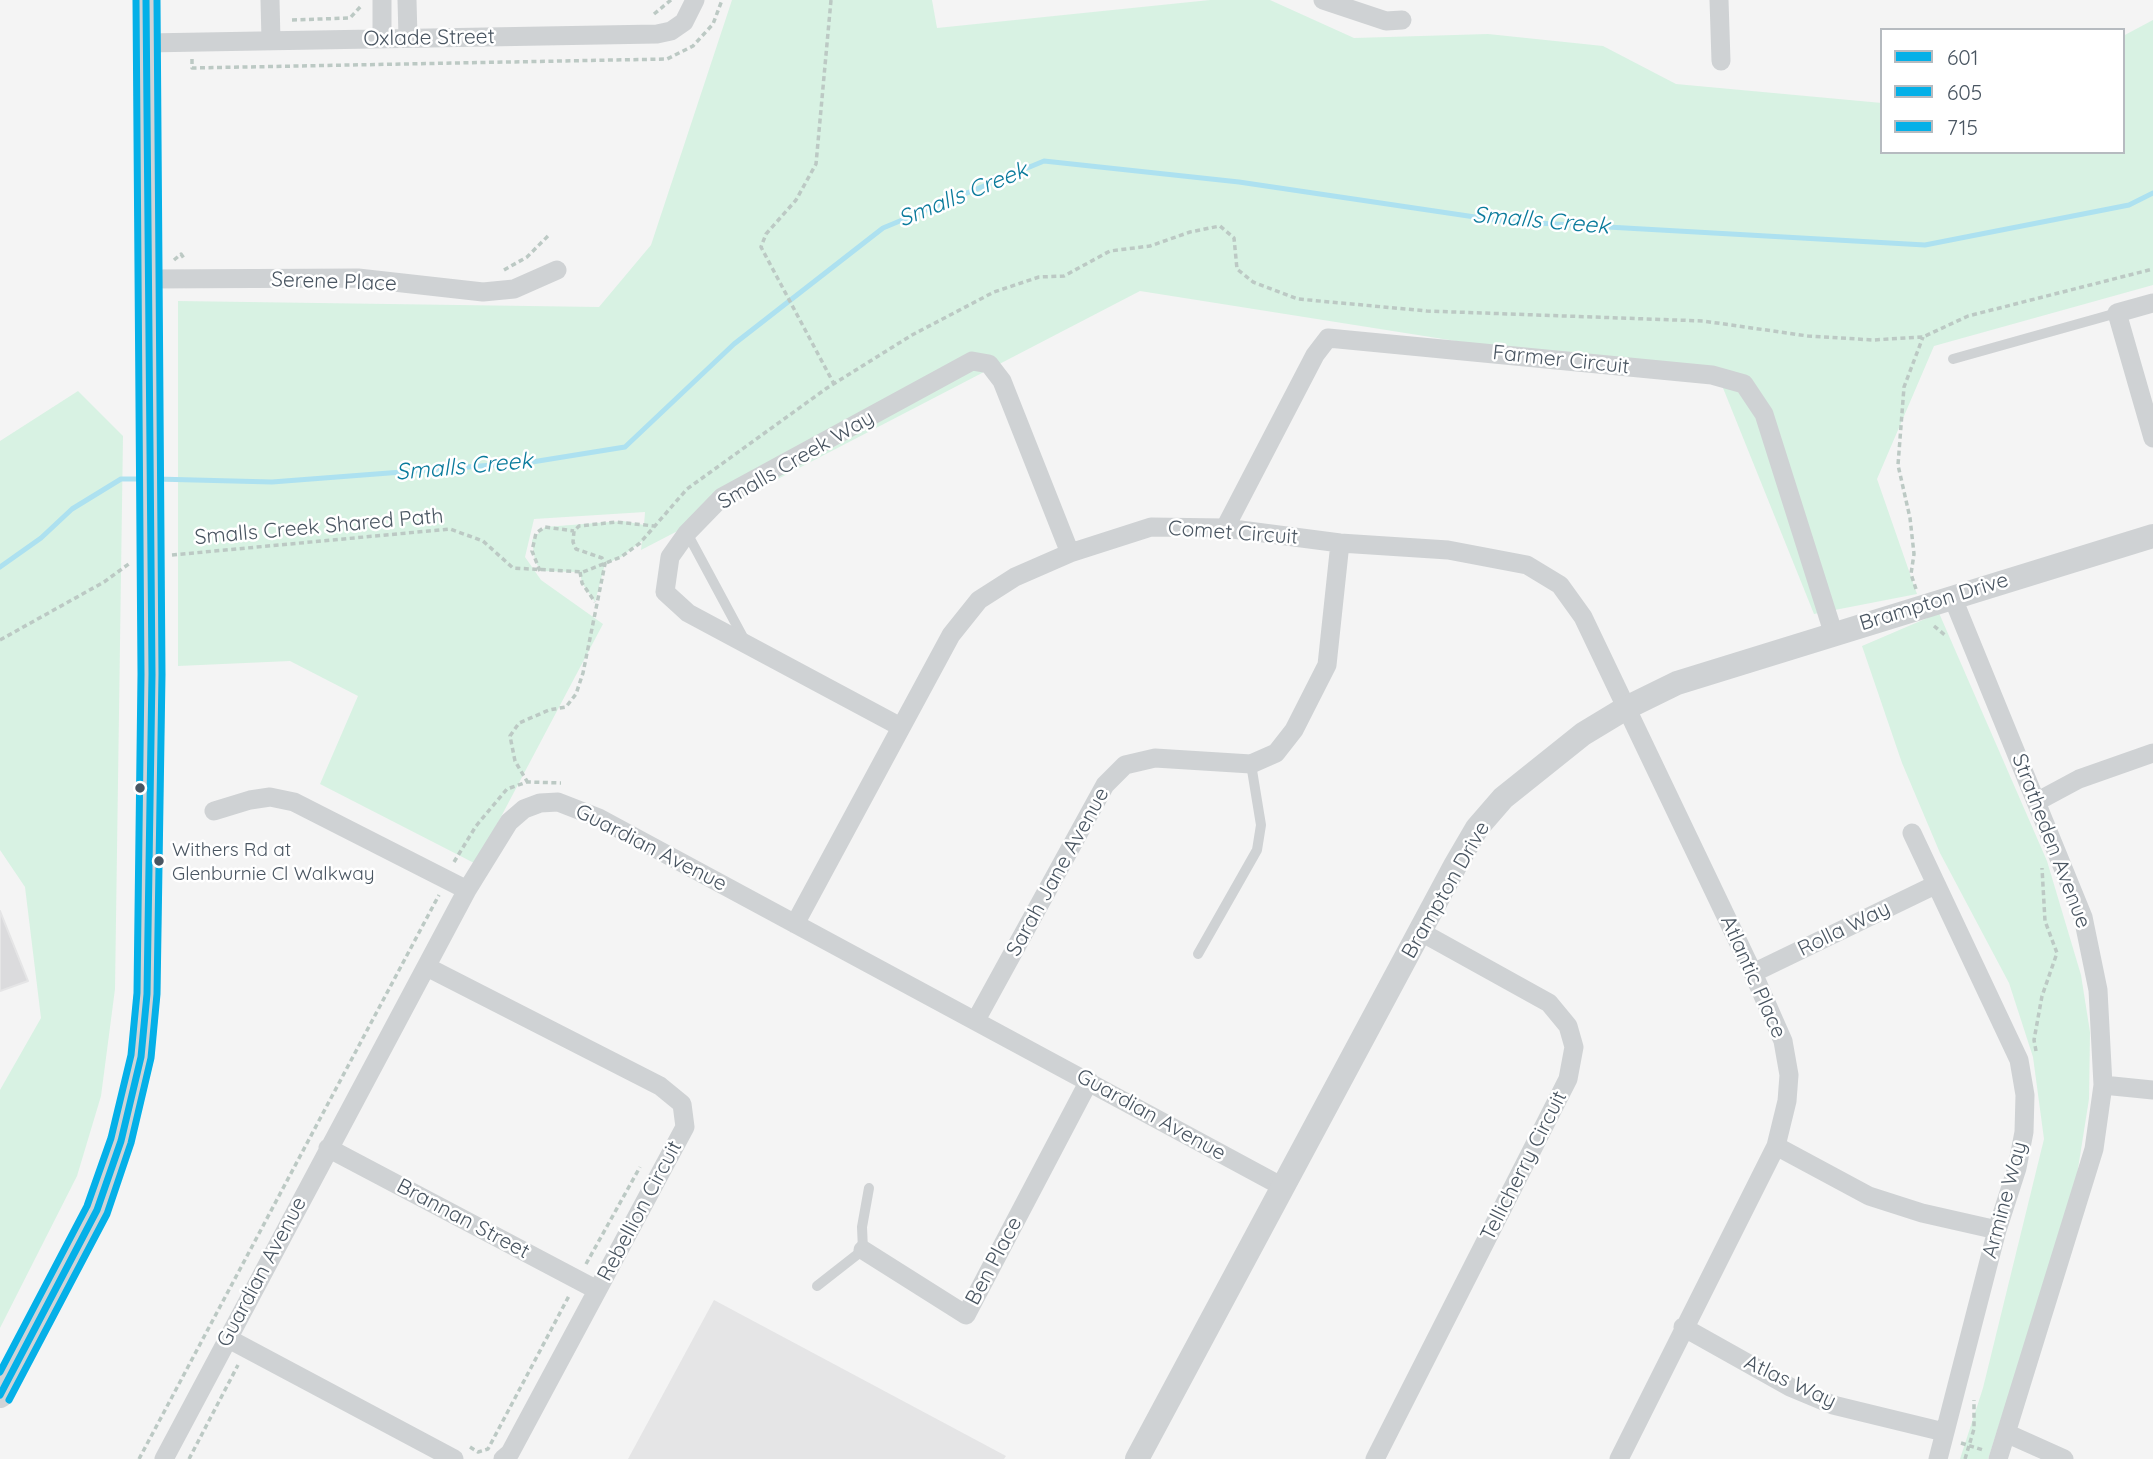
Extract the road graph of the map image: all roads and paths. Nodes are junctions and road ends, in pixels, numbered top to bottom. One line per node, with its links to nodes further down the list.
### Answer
1 (146, 0): 17 (main road)
2 (270, 0): 16 (street)
3 (365, 0): 11 (path)
4 (382, 0): 15 (street)
5 (407, 0): 14 (street)
6 (671, 0): 12 (path)
7 (695, 0): 14 (street, Oxlade Street)
8 (831, 0): 25 (path)
9 (1324, 0): 13 (street)
10 (1719, 0): 18 (street)
11 (356, 12)
12 (642, 15)
13 (1402, 20)
14 (408, 37): 15 (street, Oxlade Street)
15 (382, 38): 16 (street, Oxlade Street)
16 (271, 40): 17 (street, Oxlade Street)
17 (146, 43): 20 (main road)
18 (1721, 61)
19 (556, 270): 20 (street, Serene Place)
20 (150, 279): 81 (main road)
21 (2153, 303): 22 (street)
22 (2117, 313): 24 (lane); 26 (street)
23 (1923, 337): 39 (path)
24 (1953, 359)
25 (834, 384)
26 (2153, 438)
27 (654, 526): 29 (path)
28 (1225, 528): 32 (street, Comet Circuit); 33 (street, Comet Circuit); 40 (street, Farmer Circuit)
29 (575, 531): 36 (path); 38 (path)
30 (687, 533): 33 (street, Smalls Creek Way); 43 (lane); 43 (street, Smalls Creek Way)
31 (2153, 536): 37 (street, Brampton Drive)
32 (1340, 543): 44 (street, Comet Circuit); 47 (street)
33 (1070, 552): 45 (street, Comet Circuit)
34 (171, 555): 36 (path, Smalls Creek Shared Path)
35 (135, 559): 41 (path)
36 (540, 571): 38 (path, Smalls Creek Shared Path)
37 (1952, 596): 39 (street, Brampton Drive); 50 (street, Stratheden Avenue)
38 (595, 602): 48 (path)
39 (1922, 607): 40 (street, Brampton Drive); 42 (path)
40 (1833, 632): 44 (street, Brampton Drive)
41 (0, 640)
42 (1950, 644)
43 (748, 645): 45 (street, Smalls Creek Way)
44 (1626, 708): 59 (street, Brampton Drive); 62 (street, Atlantic Place)
45 (899, 726): 58 (street, Comet Circuit)
46 (2153, 753): 50 (street)
47 (1251, 764): 60 (lane); 63 (street, Sarah Jane Avenue)
48 (527, 782): 49 (path); 51 (path); 55 (path)
49 (563, 783)
50 (2038, 802): 66 (street, Stratheden Avenue)
51 (540, 803): 57 (street, Guardian Avenue); 58 (street, Guardian Avenue)
52 (214, 811): 55 (street)
53 (1912, 833): 56 (street, Armine Way)
54 (2041, 860): 64 (path)
55 (446, 879): 57 (street); 78 (path)
56 (1935, 885): 62 (street, Rolla Way); 73 (street, Armine Way)
57 (467, 890): 61 (street, Guardian Avenue)
58 (795, 924): 63 (street, Guardian Avenue)
59 (1421, 932): 71 (street, Brampton Drive); 91 (street, Tellicherry Circuit)
60 (1198, 954)
61 (427, 967): 69 (street, Guardian Avenue); 77 (street, Rebellion Circuit)
62 (1754, 973): 68 (street, Atlantic Place)
63 (976, 1020): 65 (street, Guardian Avenue)
64 (2037, 1053)
65 (1089, 1081): 71 (street, Guardian Avenue); 74 (street, Ben Place)
66 (2103, 1085): 67 (street); 85 (street, Stratheden Avenue)
67 (2153, 1090)
68 (1776, 1146): 73 (street); 79 (street, Atlantic Place)
69 (328, 1148): 75 (street, Brannan Street); 80 (street, Guardian Avenue)
70 (643, 1162): 75 (path)
71 (1281, 1186): 90 (street, Brampton Drive)
72 (869, 1188): 74 (lane)
73 (1997, 1230): 83 (street, Armine Way)
74 (863, 1250): 76 (lane)
75 (580, 1268): 77 (street, Brannan Street); 86 (path)
76 (817, 1286)
77 (597, 1290): 89 (street, Rebellion Circuit)
78 (218, 1312): 80 (path); 87 (path)
79 (1683, 1327): 83 (street, Atlas Way); 92 (street, Atlantic Place)
80 (232, 1330): 86 (street); 88 (street, Guardian Avenue)
81 (0, 1395)
82 (1974, 1395): 84 (path)
83 (1944, 1432): 84 (path); 93 (street, Armine Way)
84 (1968, 1447): 85 (path); 94 (path)
85 (2001, 1448): 95 (street)
86 (460, 1452)
87 (139, 1459)
88 (164, 1459)
89 (503, 1459)
90 (1137, 1459)
91 (1375, 1459)
92 (1619, 1459)
93 (1938, 1459)
94 (1965, 1459)
95 (2064, 1459)

